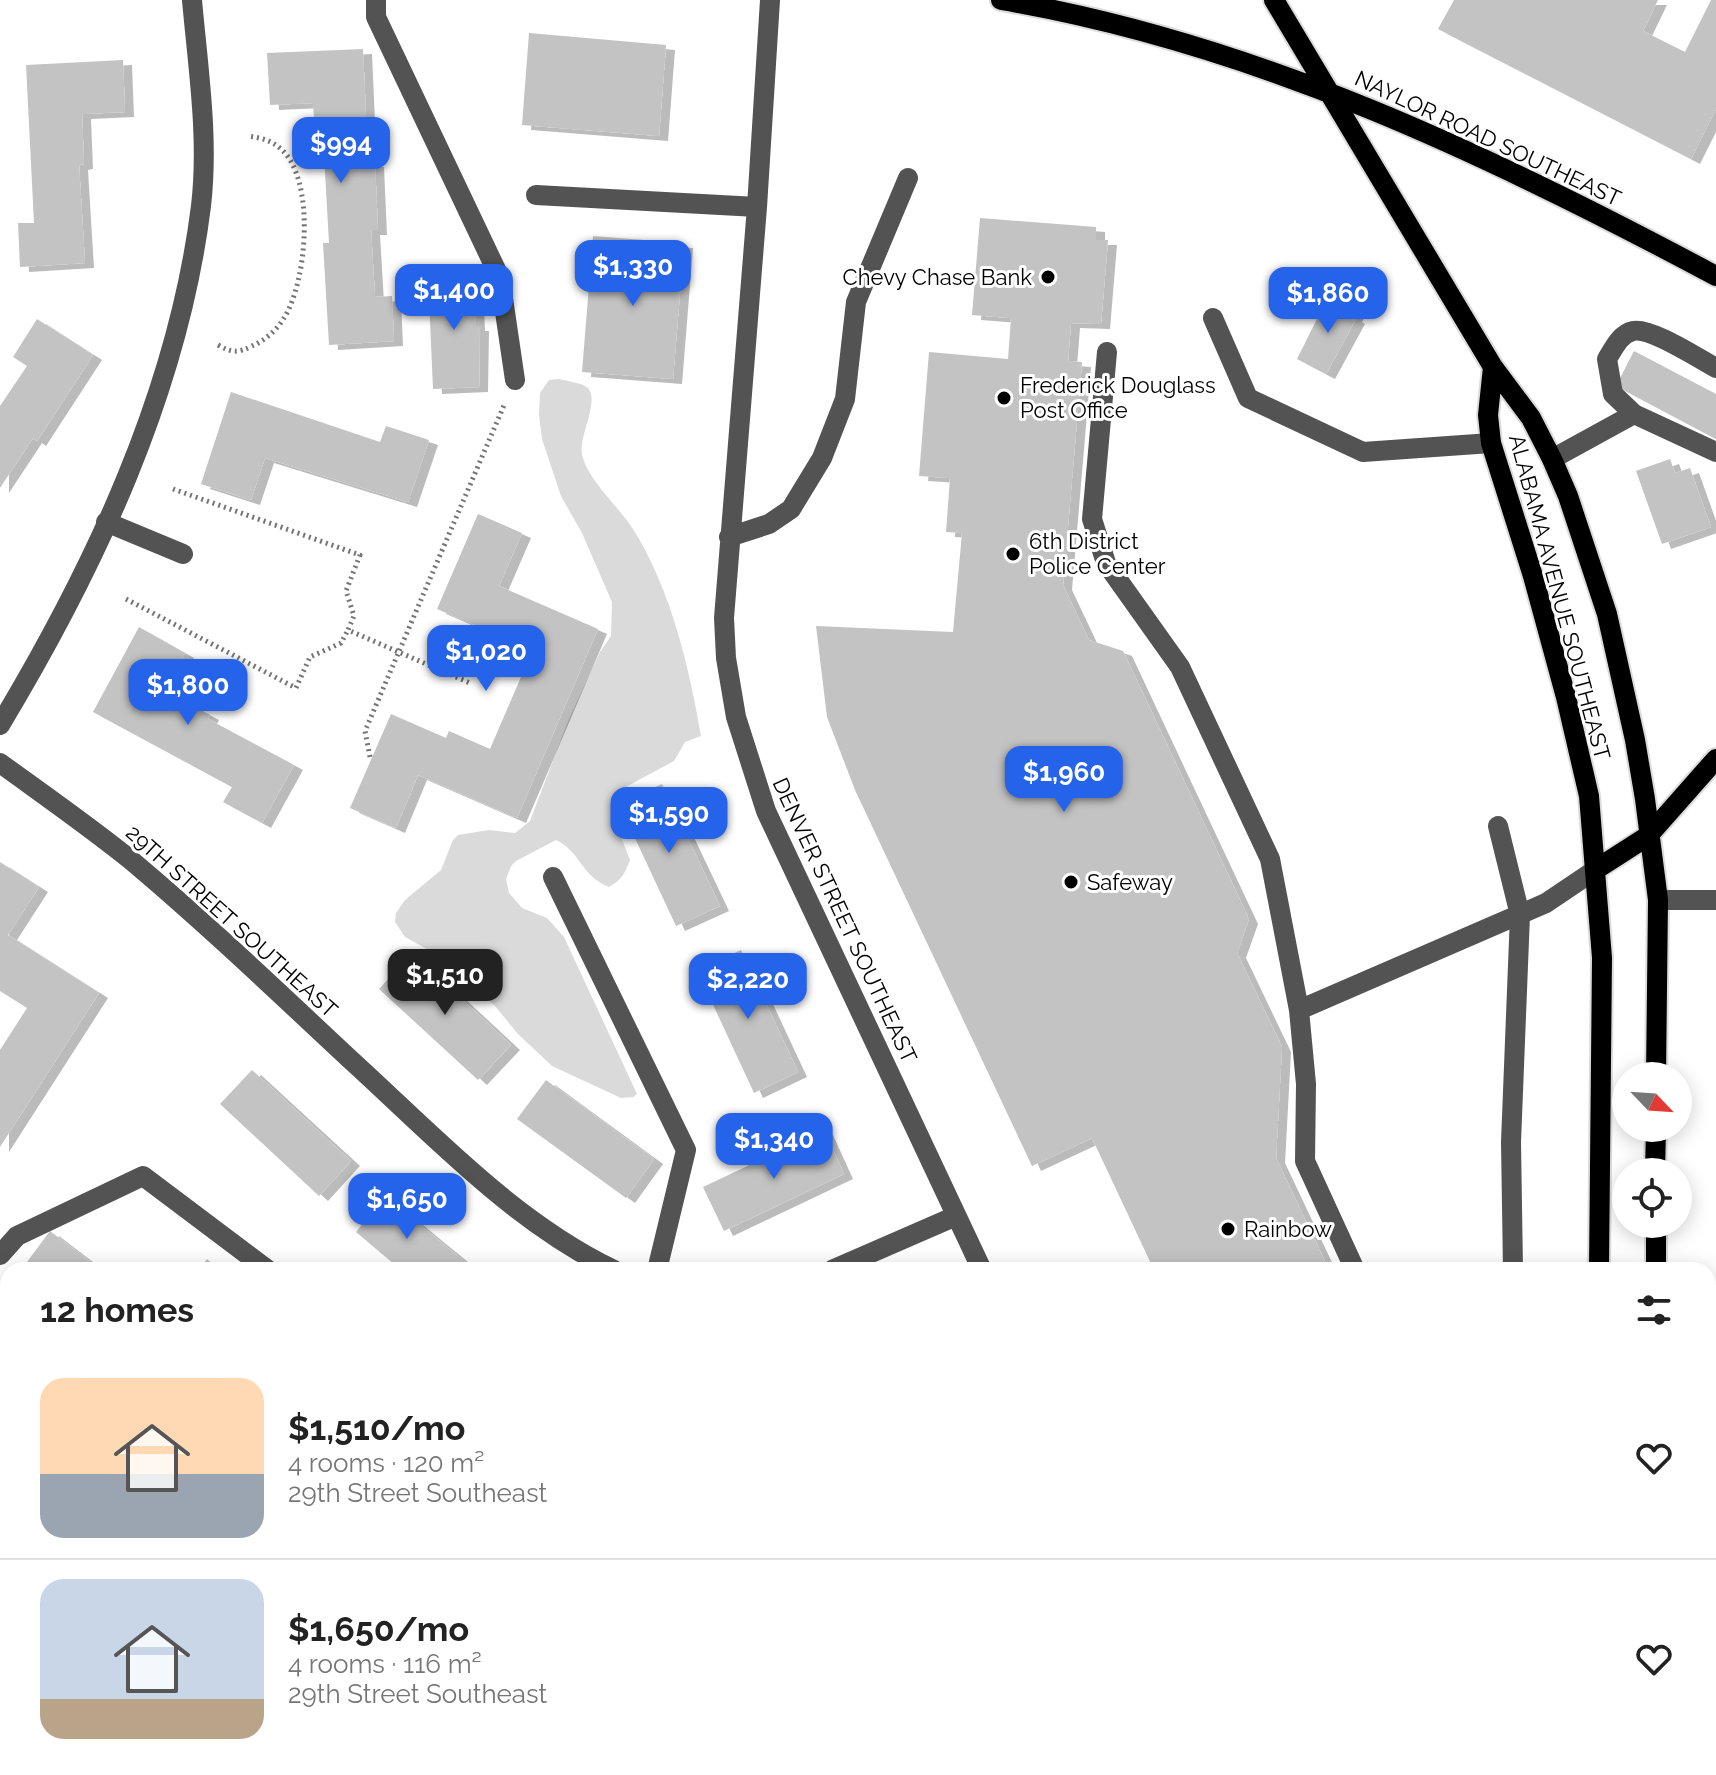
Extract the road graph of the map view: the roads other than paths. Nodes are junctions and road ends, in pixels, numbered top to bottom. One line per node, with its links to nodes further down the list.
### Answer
1 (192, 0): 20 (street)
2 (376, 0): 15 (street)
3 (770, 0): 9 (street, DENVER STREET SOUTHEAST)
4 (1001, 0): 6 (main road, NAYLOR ROAD SOUTHEAST)
5 (1274, 0): 6 (main road, ALABAMA AVENUE SOUTHEAST)
6 (1329, 91): 10 (main road, NAYLOR ROAD SOUTHEAST); 13 (main road, ALABAMA AVENUE SOUTHEAST)
7 (908, 178): 21 (street)
8 (536, 195): 9 (street)
9 (757, 207): 21 (street, DENVER STREET SOUTHEAST)
10 (1716, 276)
11 (1213, 318): 17 (street)
12 (1107, 352): 33 (street)
13 (1493, 367): 17 (main road, ALABAMA AVENUE SOUTHEAST); 19 (main road, ALABAMA AVENUE SOUTHEAST)
14 (1716, 368): 16 (street)
15 (515, 380)
16 (1634, 414): 18 (street); 19 (street)
17 (1491, 443): 28 (main road, ALABAMA AVENUE SOUTHEAST)
18 (1716, 452)
19 (1552, 459): 27 (main road, ALABAMA AVENUE SOUTHEAST)
20 (106, 522): 22 (street); 23 (street)
21 (729, 537): 35 (street, DENVER STREET SOUTHEAST)
22 (183, 554)
23 (0, 725)
24 (1716, 759): 27 (main road)
25 (0, 763): 39 (street, 29TH STREET SOUTHEAST)
26 (1498, 826): 32 (street)
27 (1648, 836): 28 (main road); 30 (main road, ALABAMA AVENUE SOUTHEAST)
28 (1595, 870): 32 (street); 45 (main road, ALABAMA AVENUE SOUTHEAST)
29 (553, 877): 40 (street)
30 (1658, 900): 31 (street); 34 (main road, ALABAMA AVENUE SOUTHEAST)
31 (1716, 900)
32 (1520, 915): 33 (street); 44 (street)
33 (1299, 1010): 43 (street)
34 (1656, 1062)
35 (956, 1216): 41 (street); 42 (street, DENVER STREET SOUTHEAST)
36 (1656, 1238): 46 (main road)
37 (0, 1255): 38 (street)
38 (257, 1262)
39 (599, 1262)
40 (659, 1262)
41 (850, 1262)
42 (978, 1262)
43 (1351, 1262)
44 (1513, 1262)
45 (1599, 1262)
46 (1656, 1262)

